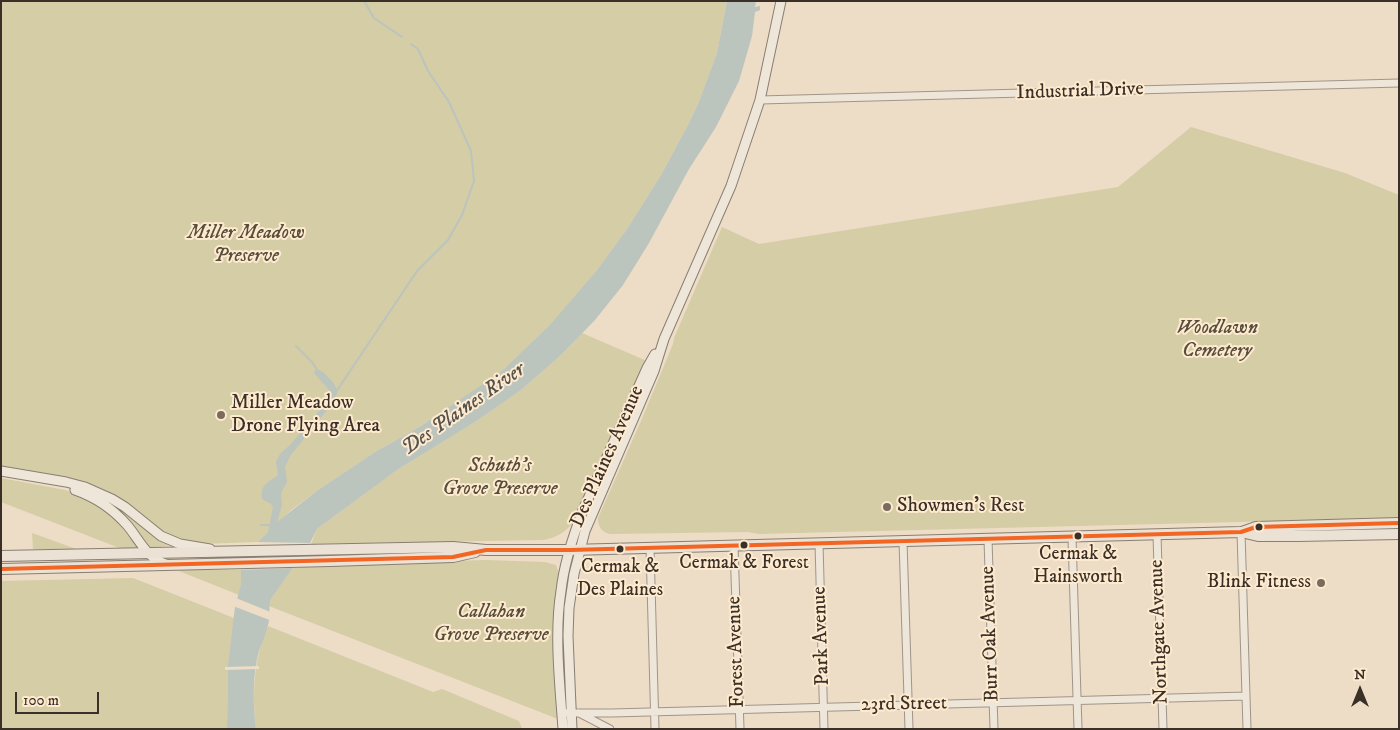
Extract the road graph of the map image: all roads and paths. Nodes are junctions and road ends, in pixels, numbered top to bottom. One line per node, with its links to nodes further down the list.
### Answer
1 (781, 1): 3 (main road, Des Plaines Avenue)
2 (1399, 83): 3 (street, Industrial Drive)
3 (760, 100): 16 (main road, Des Plaines Avenue)
4 (1, 471): 18 (main road)
5 (1, 476): 19 (main road)
6 (1399, 523): 7 (main road)
7 (1241, 532): 8 (main road); 9 (main road); 23 (street)
8 (1157, 534): 10 (main road); 24 (street, Northgate Avenue)
9 (1399, 534)
10 (1072, 537): 11 (main road); 25 (street)
11 (988, 539): 12 (main road); 26 (street, Burr Oak Avenue)
12 (903, 541): 13 (main road); 27 (street)
13 (819, 543): 14 (main road); 28 (street, Park Avenue)
14 (734, 546): 15 (main road); 29 (street, Forest Avenue)
15 (650, 548): 16 (main road); 30 (street)
16 (575, 549): 17 (main road); 31 (main road, Des Plaines Avenue)
17 (486, 550): 18 (main road); 21 (main road)
18 (222, 551): 19 (main road)
19 (149, 553): 20 (main road); 21 (main road)
20 (1, 556)
21 (173, 566): 22 (main road)
22 (1, 569)
23 (1246, 696): 24 (street, 23rd Street); 42 (street)
24 (1162, 698): 25 (street, 23rd Street); 41 (street, Northgate Avenue)
25 (1077, 701): 26 (street, 23rd Street); 40 (street)
26 (993, 703): 27 (street, 23rd Street); 39 (street, Burr Oak Avenue)
27 (908, 705): 28 (street, 23rd Street); 38 (street)
28 (824, 707): 29 (street, 23rd Street); 37 (street, Park Avenue)
29 (739, 709): 30 (street, 23rd Street); 36 (street, Forest Avenue)
30 (654, 712): 31 (street, 23rd Street); 35 (street)
31 (570, 713): 32 (main road, Des Plaines Avenue); 33 (main road, Des Plaines Avenue); 34 (street)
32 (563, 729)
33 (572, 729)
34 (610, 729)
35 (655, 729)
36 (740, 729)
37 (824, 729)
38 (909, 729)
39 (994, 729)
40 (1078, 729)
41 (1163, 729)
42 (1247, 729)

